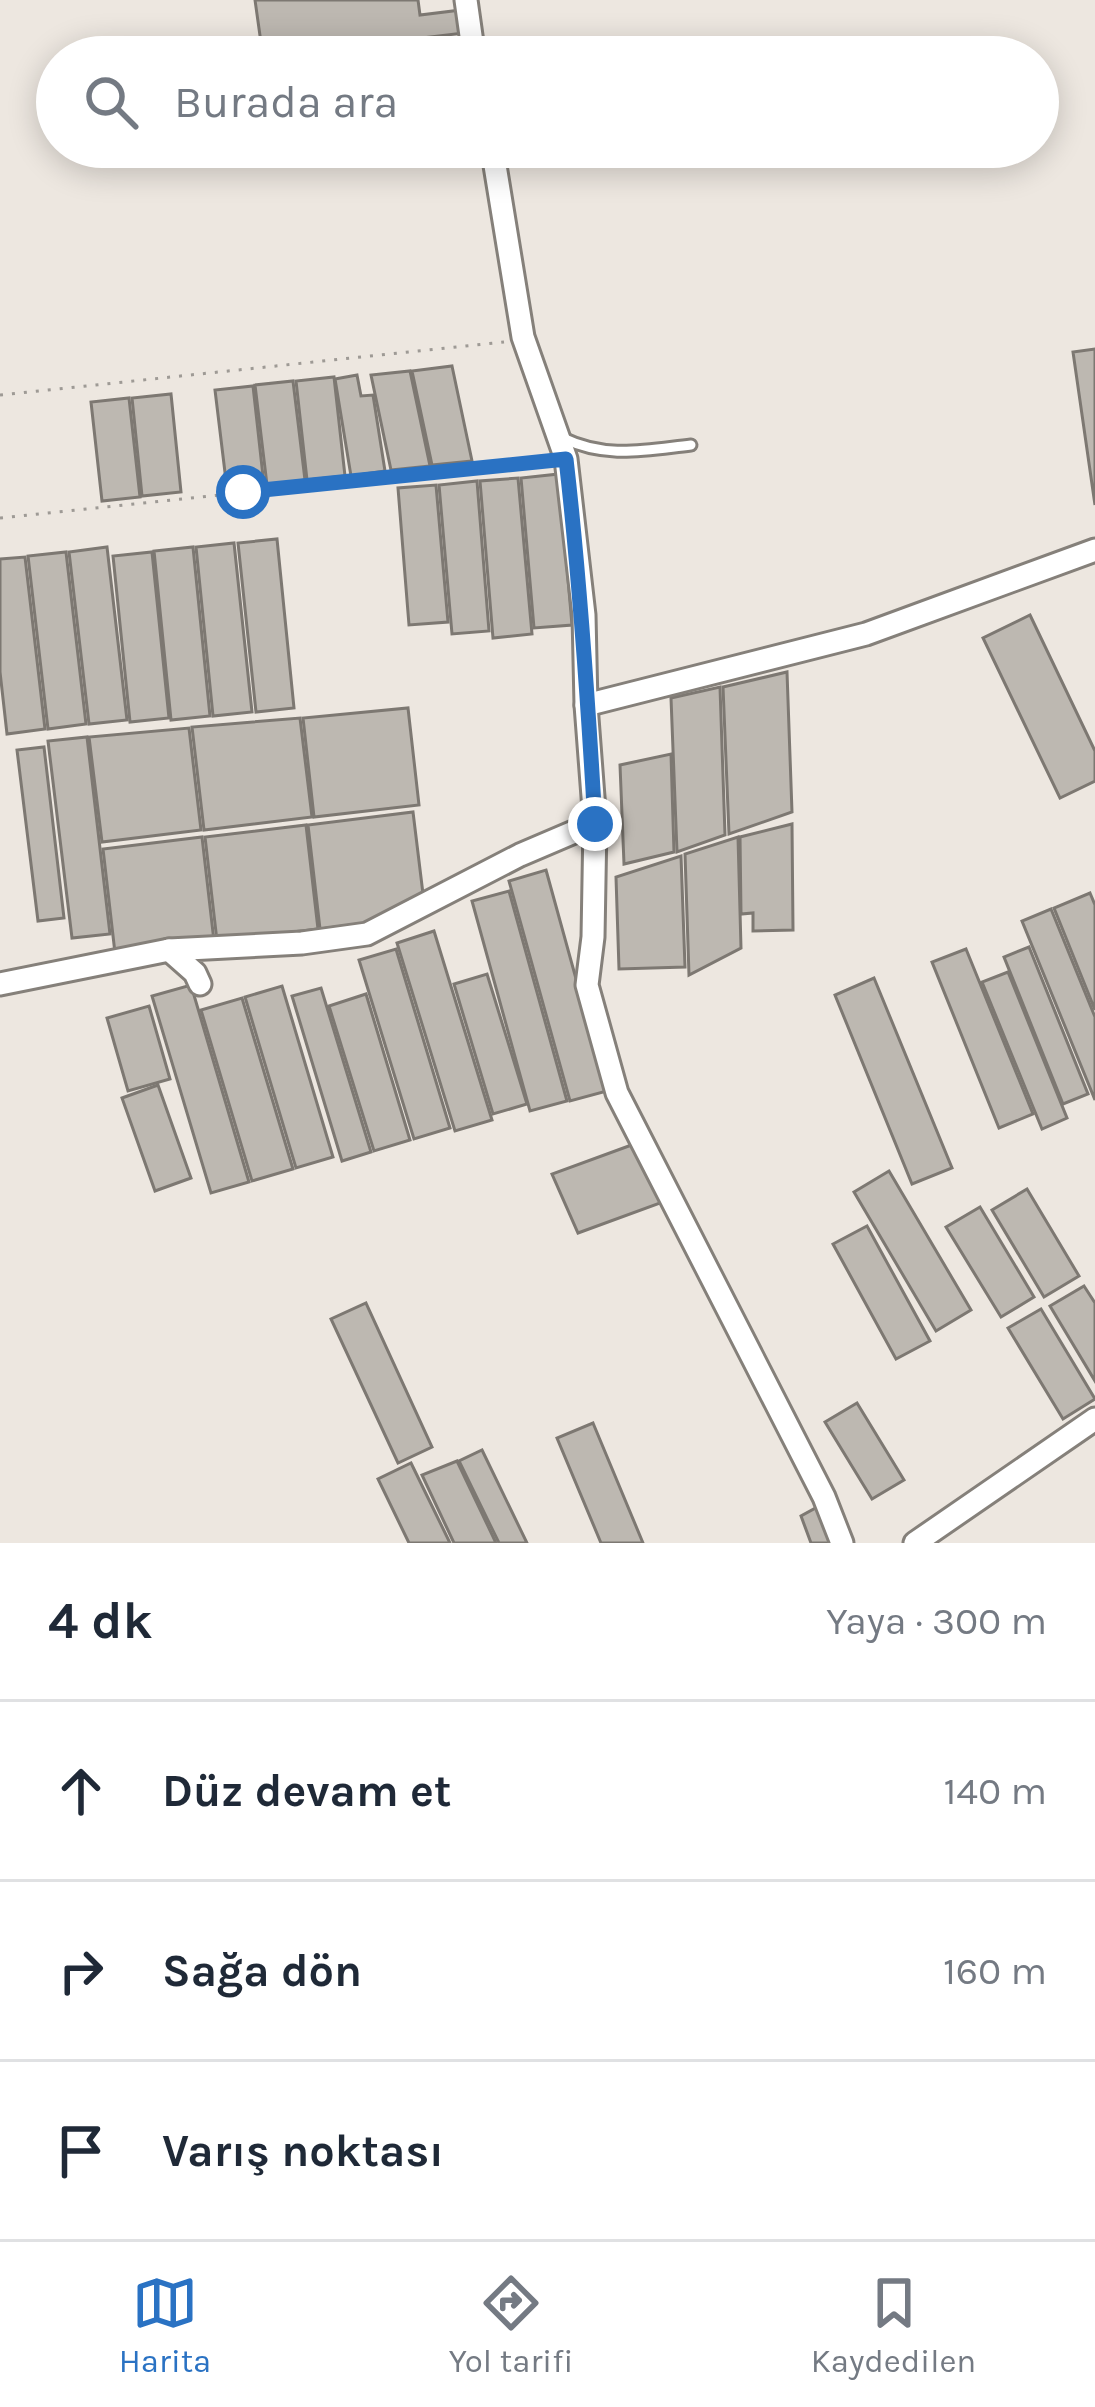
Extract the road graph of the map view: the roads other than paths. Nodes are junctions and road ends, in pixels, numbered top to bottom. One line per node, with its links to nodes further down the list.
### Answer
1 (466, 0): 2 (street)
2 (471, 36)
3 (495, 168): 4 (street)
4 (558, 435): 5 (lane); 7 (street)
5 (691, 446)
6 (1095, 550): 7 (street)
7 (586, 705): 8 (street)
8 (595, 824): 9 (street); 13 (street)
9 (169, 950): 10 (street); 11 (street)
10 (0, 984)
11 (200, 985)
12 (1095, 1419): 14 (street)
13 (842, 1543)
14 (915, 1543)

